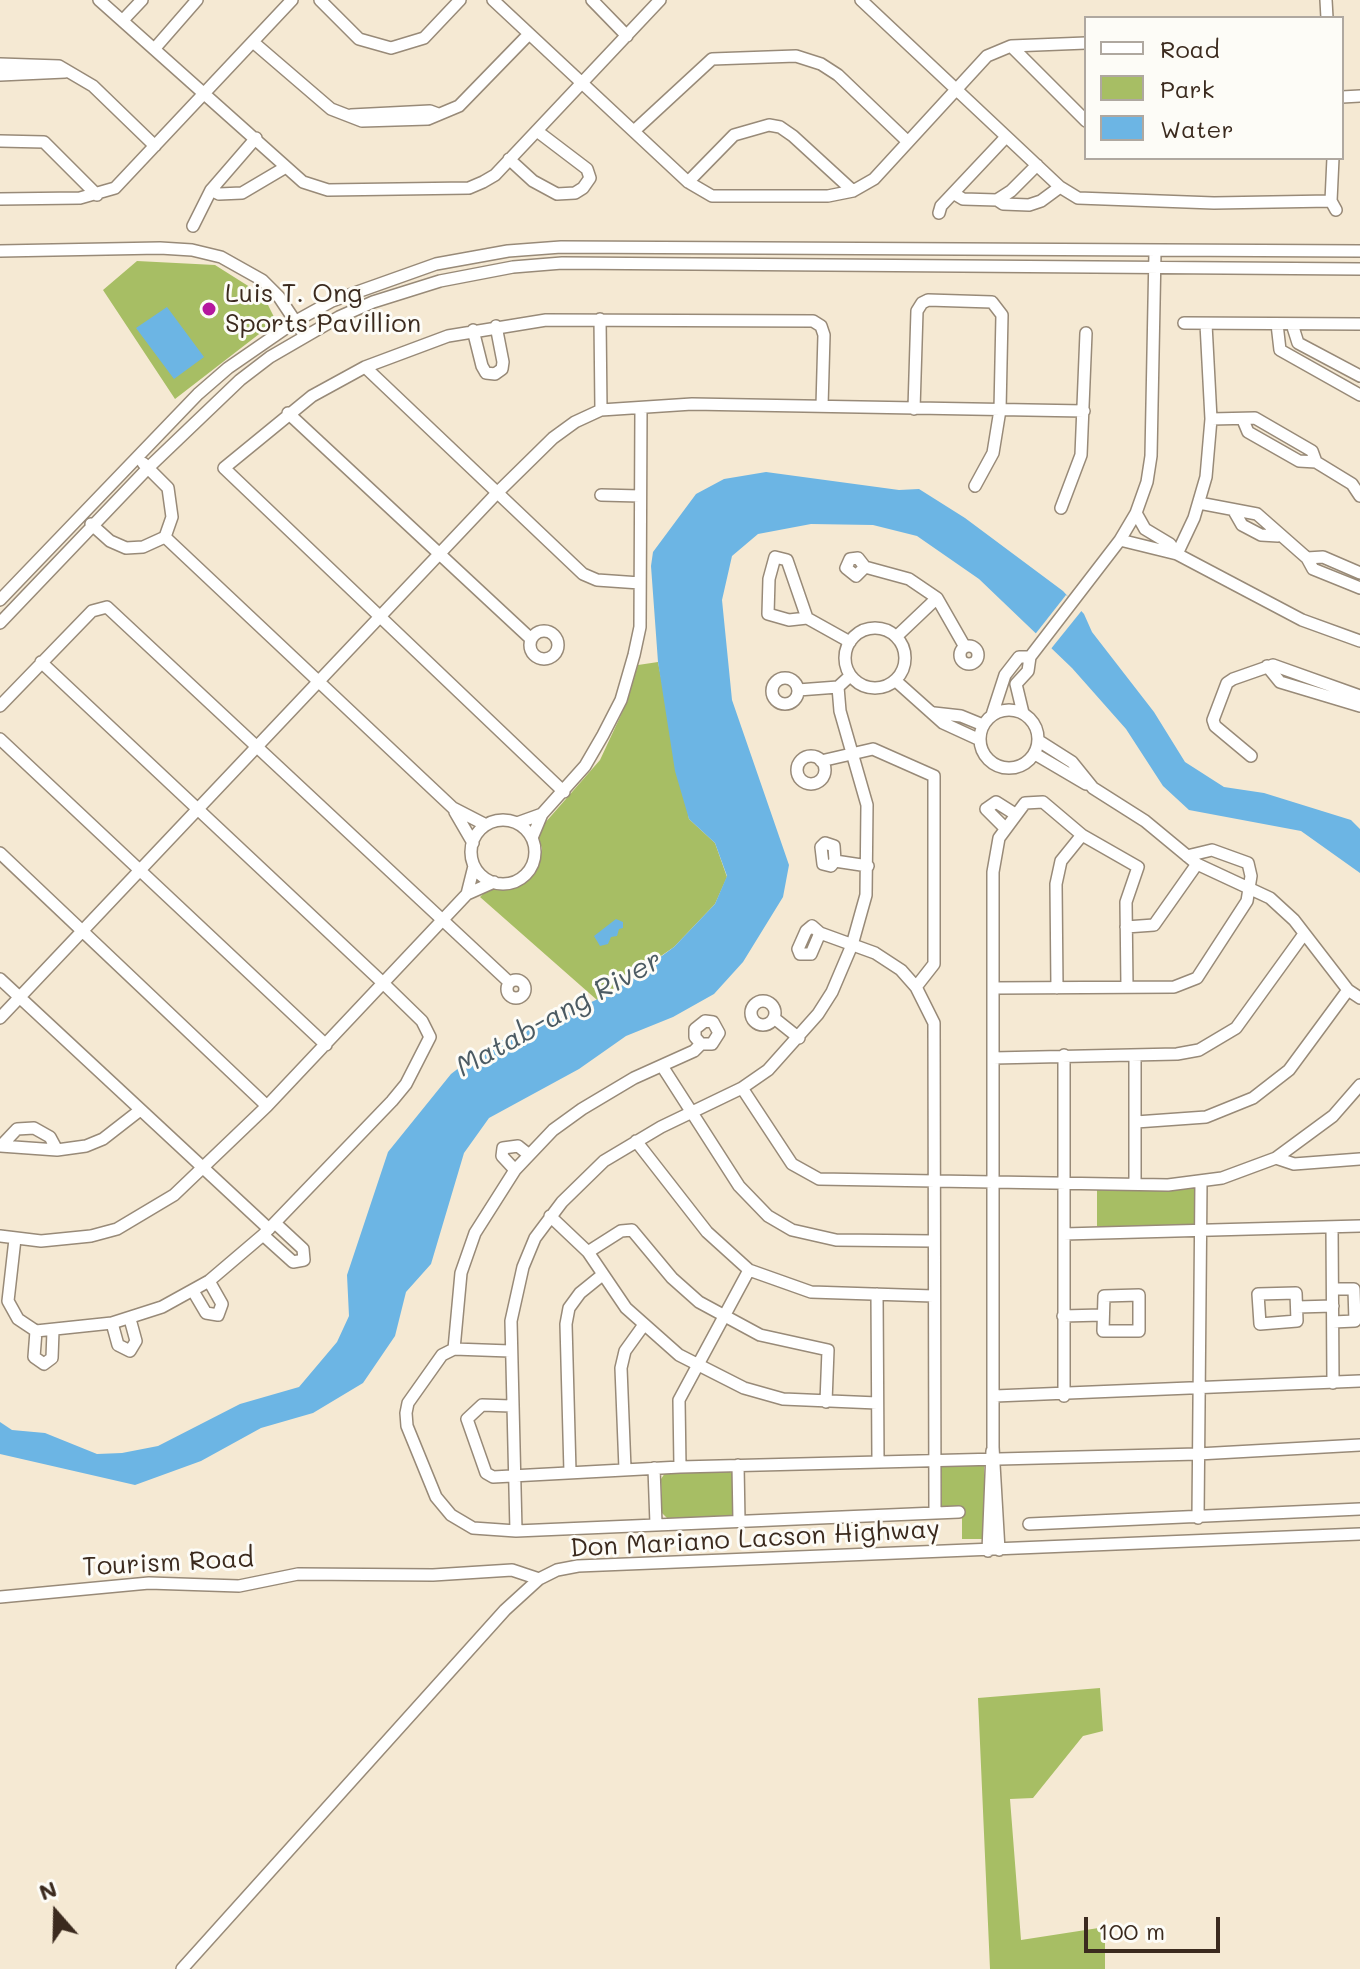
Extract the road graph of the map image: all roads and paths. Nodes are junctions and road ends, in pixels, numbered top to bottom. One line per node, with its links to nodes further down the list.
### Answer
1 (99, 0): 11 (street)
2 (142, 0): 11 (street)
3 (197, 0): 17 (street)
4 (292, 0): 14 (street)
5 (320, 0): 6 (street)
6 (460, 0)
7 (493, 0): 12 (street)
8 (592, 0): 13 (street)
9 (654, 2): 13 (street)
10 (868, 2): 22 (street)
11 (124, 19): 17 (street)
12 (529, 34): 14 (street); 21 (street)
13 (627, 36): 21 (street)
14 (253, 42): 23 (street)
15 (1084, 43): 16 (street)
16 (1011, 46): 22 (street); 24 (street)
17 (156, 47): 23 (street)
18 (0, 64): 19 (street)
19 (66, 72): 20 (street); 31 (street)
20 (0, 75)
21 (581, 82): 25 (street); 26 (street)
22 (955, 89): 27 (street); 30 (street)
23 (204, 92): 28 (street); 31 (street)
24 (1084, 119)
25 (537, 131): 32 (street); 32 (street)
26 (634, 131): 30 (street); 36 (street)
27 (1006, 137): 34 (street); 40 (street)
28 (256, 138): 35 (street); 38 (street)
29 (0, 141): 41 (street)
30 (907, 141): 39 (street)
31 (155, 146): 41 (street)
32 (509, 159): 35 (street)
33 (1333, 160): 37 (street)
34 (1037, 165): 37 (street); 43 (street)
35 (286, 167): 38 (street)
36 (688, 182): 39 (street); 39 (street)
37 (1060, 187): 43 (street)
38 (211, 190): 45 (street)
39 (853, 191)
40 (953, 193): 43 (street); 44 (street)
41 (97, 195): 42 (street)
42 (0, 199)
43 (997, 200)
44 (939, 213)
45 (193, 226)
46 (0, 251): 52 (street)
47 (1360, 251): 48 (street)
48 (1155, 252): 50 (street); 52 (street)
49 (1360, 269): 50 (street)
50 (1154, 270): 61 (street); 83 (street)
51 (600, 319): 58 (street); 65 (street); 68 (street)
52 (296, 321): 61 (street); 73 (street)
53 (1184, 323): 54 (street)
54 (1206, 324): 55 (street); 72 (street)
55 (1277, 324): 56 (street); 64 (street)
56 (1292, 324): 57 (street); 63 (street)
57 (1360, 324)
58 (496, 326): 59 (street); 59 (street)
59 (473, 330): 62 (street)
60 (1086, 333): 70 (street)
61 (305, 336): 74 (street)
62 (365, 367): 71 (street); 77 (street)
63 (1360, 376)
64 (1360, 395)
65 (822, 406): 66 (street); 67 (street)
66 (641, 408): 68 (street); 79 (street)
67 (914, 409): 69 (street); 69 (street)
68 (601, 410): 77 (street)
69 (1000, 410): 70 (street); 76 (street)
70 (1084, 411): 82 (street)
71 (288, 413): 89 (street); 97 (street)
72 (1211, 419): 75 (street); 81 (street)
73 (137, 457): 74 (street); 84 (street)
74 (148, 468): 85 (street); 86 (street)
75 (1356, 483): 80 (street)
76 (975, 486)
77 (497, 493): 89 (street); 93 (street)
78 (601, 495): 79 (street)
79 (640, 496): 93 (street)
80 (1360, 496)
81 (1199, 503): 88 (street); 90 (street)
82 (1061, 508)
83 (1136, 513): 87 (street); 88 (street)
84 (83, 516): 85 (street); 96 (street)
85 (93, 526): 86 (street); 99 (street)
86 (165, 537): 109 (street)
87 (1120, 540): 88 (street); 105 (street)
88 (1177, 554): 102 (street)
89 (439, 557): 97 (street); 101 (street)
90 (1307, 558): 92 (street); 94 (street)
91 (865, 567): 95 (street)
92 (1360, 573)
93 (640, 583): 129 (street)
94 (1360, 588)
95 (937, 598): 100 (street); 104 (street)
96 (0, 600)
97 (381, 616): 109 (street); 129 (street)
98 (807, 618): 98 (street); 103 (street)
99 (0, 623)
100 (897, 636): 103 (street); 110 (street)
101 (531, 639)
102 (1360, 641)
103 (850, 642): 108 (street)
104 (965, 647)
105 (1030, 657): 117 (street); 118 (street)
106 (41, 662): 114 (street); 123 (street); 131 (street)
107 (1267, 666): 113 (street); 115 (street); 126 (street)
108 (850, 676): 110 (street); 111 (street)
109 (319, 681): 123 (street); 130 (street)
110 (896, 681): 116 (street)
111 (838, 687): 112 (street); 124 (street)
112 (798, 690)
113 (1360, 696)
114 (0, 706)
115 (1360, 706)
116 (934, 713): 119 (street); 121 (street)
117 (1023, 713): 118 (street); 122 (street)
118 (992, 715): 119 (street)
119 (983, 725): 121 (street)
120 (0, 739): 146 (street)
121 (980, 740): 125 (street)
122 (1039, 741): 125 (street); 128 (street)
123 (256, 747): 131 (street); 150 (street)
124 (854, 751): 127 (street); 145 (street); 159 (street)
125 (1035, 754): 128 (street)
126 (1251, 756)
127 (821, 761)
128 (1093, 788): 141 (street)
129 (564, 792): 132 (street)
130 (453, 808): 135 (street); 139 (street)
131 (198, 809): 146 (street); 158 (street)
132 (542, 814): 134 (street); 138 (street)
133 (1015, 814): 136 (street); 136 (street); 137 (street)
134 (517, 823): 135 (street); 138 (street)
135 (486, 825): 139 (street)
136 (1005, 828): 161 (street)
137 (1082, 835): 151 (street); 162 (street)
138 (532, 838): 147 (street)
139 (473, 843): 144 (street)
140 (0, 853): 152 (street)
141 (1187, 856): 143 (street); 148 (street)
142 (835, 861): 145 (street)
143 (1197, 864): 148 (street); 151 (street)
144 (474, 865): 147 (street); 149 (street)
145 (868, 866): 155 (street)
146 (141, 869): 152 (street); 170 (street)
147 (494, 882): 149 (street)
148 (1252, 888): 154 (street); 160 (street)
149 (467, 894): 150 (street)
150 (441, 921): 157 (street); 158 (street)
151 (1126, 927): 160 (street)
152 (81, 932): 164 (street); 177 (street)
153 (820, 933): 155 (street)
154 (1304, 934): 163 (street); 172 (street)
155 (852, 945): 159 (street); 168 (street)
156 (0, 979): 164 (street)
157 (509, 982)
158 (383, 983): 170 (street); 197 (street)
159 (916, 987): 189 (street)
160 (1127, 987): 162 (street)
161 (994, 988): 162 (street); 173 (street)
162 (1057, 988)
163 (1348, 990): 165 (street); 180 (street)
164 (19, 997): 166 (street); 178 (street)
165 (1360, 998)
166 (0, 1018)
167 (774, 1018): 168 (street)
168 (799, 1038): 176 (street)
169 (701, 1044): 174 (street)
170 (326, 1045): 177 (street)
171 (1064, 1055): 172 (street); 173 (street); 192 (street)
172 (1135, 1055): 180 (street)
173 (993, 1058): 190 (street)
174 (662, 1066): 179 (street); 184 (street)
175 (1360, 1085): 185 (street)
176 (742, 1088): 179 (street); 189 (street)
177 (267, 1106): 187 (street)
178 (139, 1111): 183 (street); 187 (street)
179 (693, 1113): 181 (street); 202 (street)
180 (1136, 1122): 193 (street)
181 (636, 1141): 194 (street); 204 (street)
182 (0, 1146): 183 (street); 183 (street)
183 (57, 1150)
184 (528, 1154): 188 (street); 188 (street)
185 (1276, 1158): 186 (street); 191 (street)
186 (1360, 1159)
187 (205, 1170): 197 (street); 201 (street)
188 (515, 1170): 224 (street)
189 (933, 1182): 190 (street); 202 (street)
190 (992, 1182): 192 (street); 230 (street)
191 (1201, 1182): 193 (street); 198 (street)
192 (1065, 1184): 193 (street); 199 (street)
193 (1135, 1184)
194 (550, 1216): 203 (street); 225 (street)
195 (1360, 1226): 196 (street)
196 (1332, 1227): 198 (street); 208 (street)
197 (269, 1229): 206 (street)
198 (1200, 1232): 199 (street); 229 (street)
199 (1064, 1234): 216 (street)
200 (0, 1236): 201 (street)
201 (15, 1239): 222 (street)
202 (933, 1241): 211 (street)
203 (588, 1252): 205 (street); 215 (street)
204 (749, 1270): 210 (street); 215 (street)
205 (601, 1276): 221 (street); 244 (street)
206 (209, 1281): 209 (street); 209 (street)
207 (1357, 1286): 208 (street); 220 (street)
208 (1333, 1289): 212 (street)
209 (193, 1291): 217 (street)
210 (877, 1294): 211 (street); 233 (street)
211 (933, 1296): 238 (street)
212 (1333, 1306): 213 (street); 218 (street)
213 (1297, 1307)
214 (1102, 1315): 214 (street); 216 (street)
215 (722, 1316): 226 (street); 232 (street)
216 (1063, 1316): 231 (street)
217 (130, 1319): 219 (street); 219 (street)
218 (1333, 1322): 220 (street); 228 (street)
219 (112, 1323): 223 (street)
220 (1357, 1323)
221 (643, 1326): 226 (street); 243 (street)
222 (36, 1331): 223 (street); 223 (street)
223 (53, 1331)
224 (454, 1349): 225 (street); 253 (street)
225 (510, 1351): 234 (street)
226 (696, 1365): 232 (street); 241 (street)
227 (1360, 1381): 228 (street)
228 (1333, 1383): 229 (street)
229 (1199, 1390): 231 (street); 237 (street)
230 (995, 1396): 231 (street); 236 (street)
231 (1064, 1396)
232 (826, 1402): 233 (street)
233 (877, 1403): 239 (street)
234 (511, 1406): 245 (street); 245 (street)
235 (1360, 1445): 237 (street)
236 (993, 1454): 237 (street); 238 (street); 255 (street)
237 (1198, 1454): 249 (street)
238 (934, 1459): 239 (street); 248 (street)
239 (878, 1461): 240 (street)
240 (738, 1465): 241 (street); 250 (street)
241 (680, 1467): 242 (street)
242 (654, 1468): 243 (street); 251 (street)
243 (625, 1469): 244 (street)
244 (570, 1472): 245 (street)
245 (514, 1477): 253 (street)
246 (1360, 1509): 249 (street)
247 (959, 1512): 248 (street)
248 (935, 1513): 250 (street)
249 (1198, 1518): 252 (street)
250 (739, 1521): 251 (street)
251 (656, 1524): 253 (street)
252 (1029, 1524)
253 (516, 1531)
254 (1360, 1534): 255 (street, Don Mariano Lacson Highway)
255 (993, 1544): 256 (street, Don Mariano Lacson Highway)
256 (539, 1579): 257 (street, Tourism Road); 258 (street, Don Mariano Lacson Highway)
257 (0, 1597)
258 (182, 1969)

